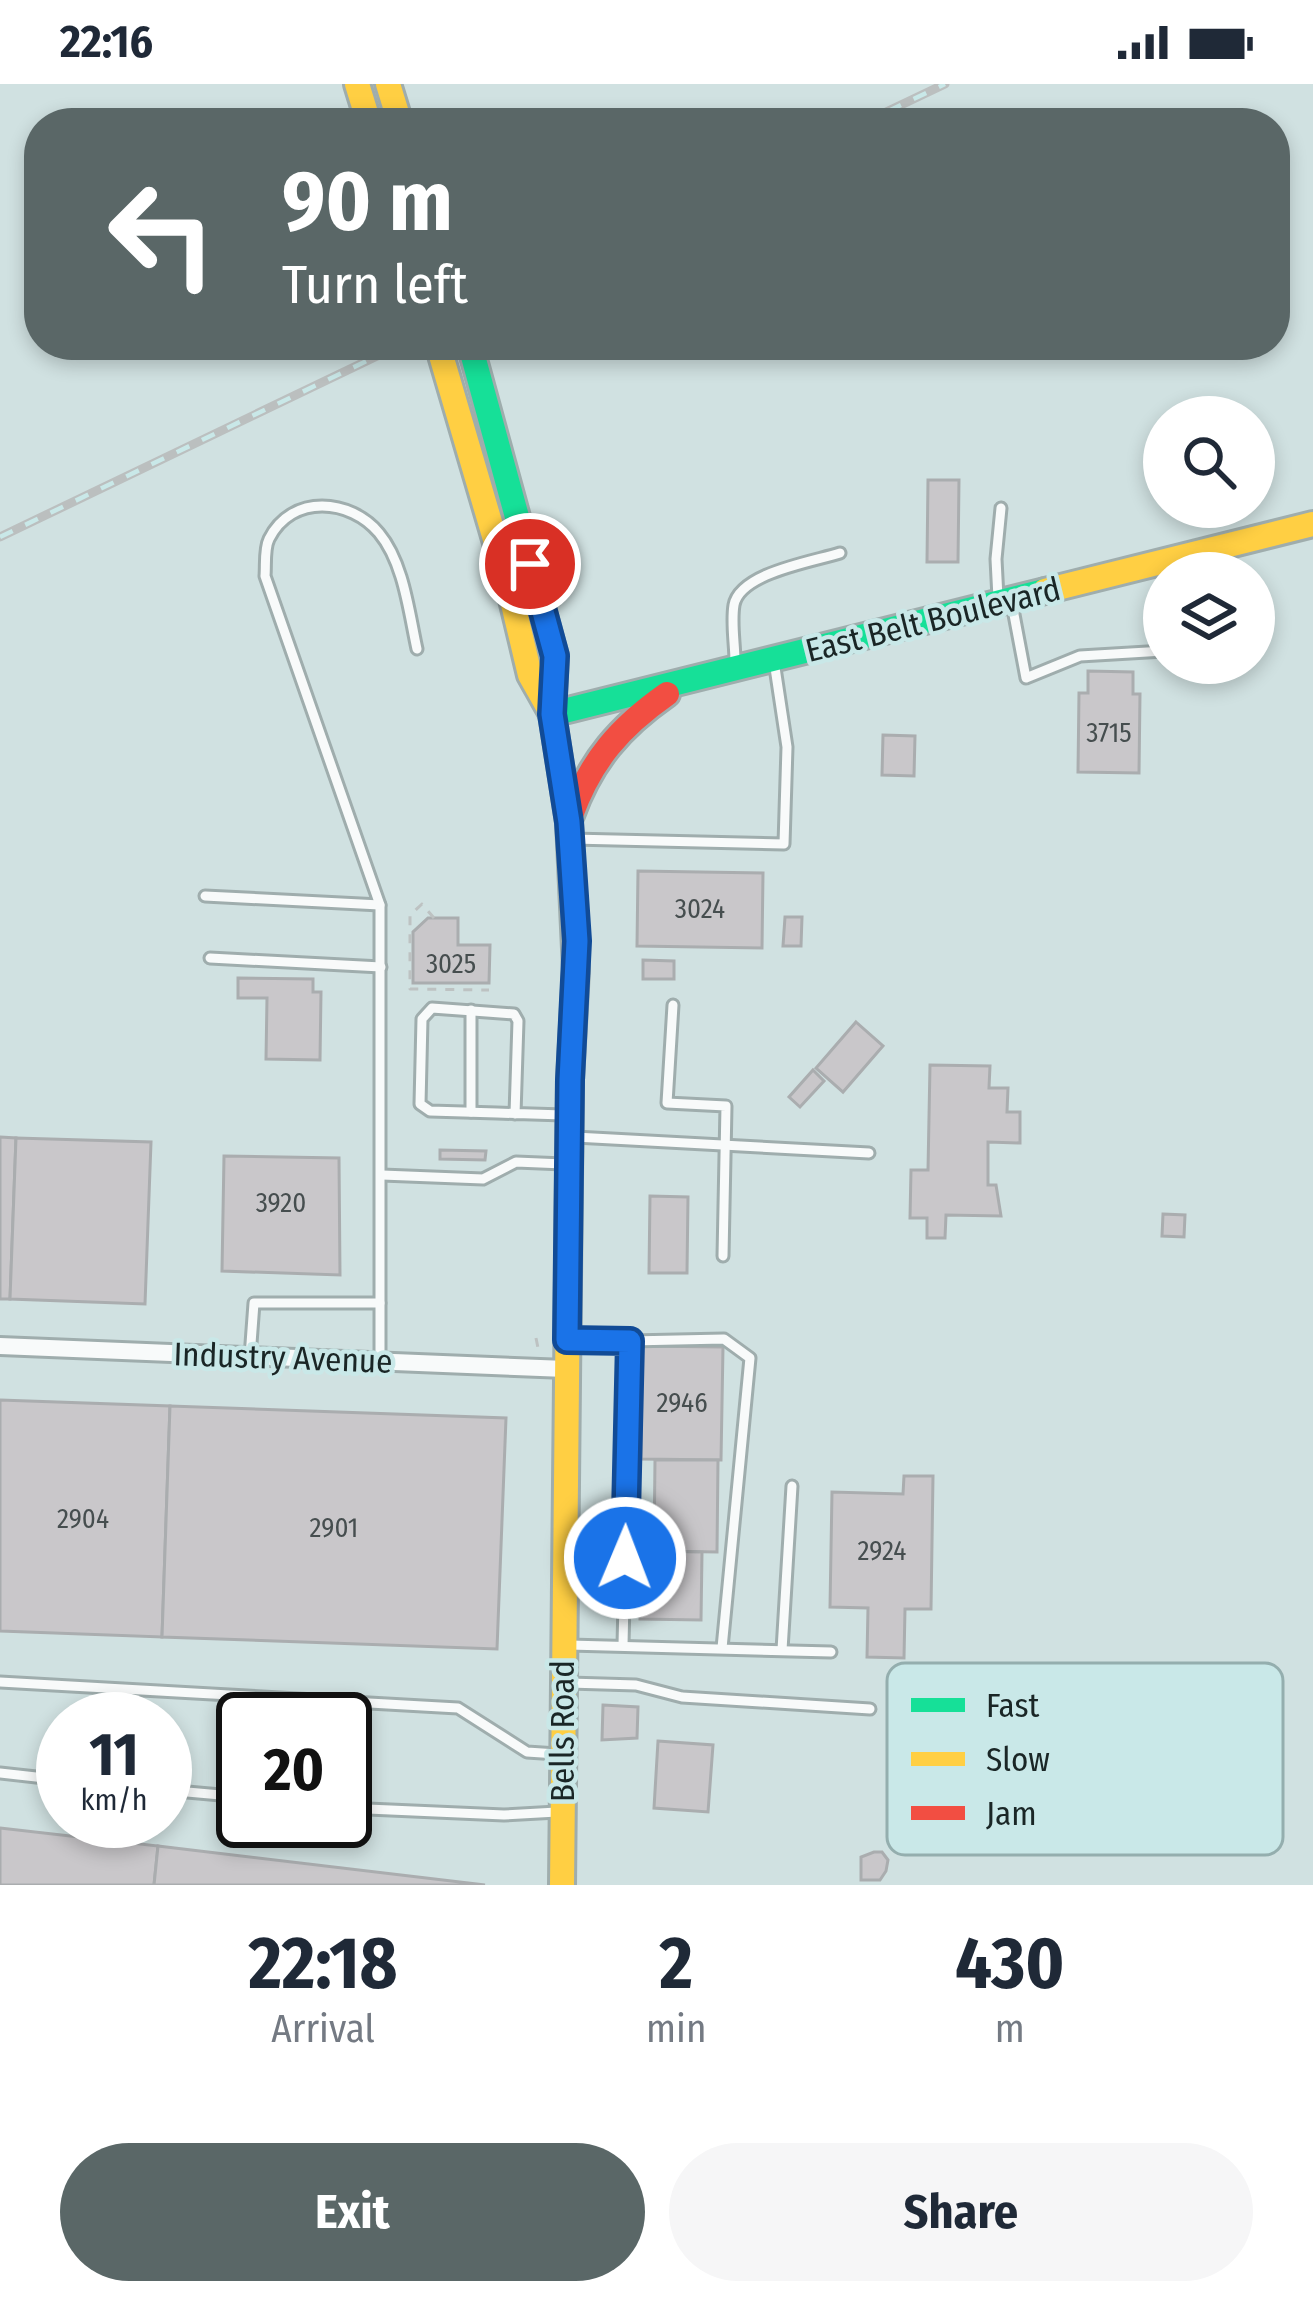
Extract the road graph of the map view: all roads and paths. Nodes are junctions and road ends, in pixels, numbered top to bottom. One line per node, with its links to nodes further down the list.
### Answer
1 (443, 360): 14 (main road)
2 (475, 360): 14 (main road)
3 (1001, 508): 8 (lane)
4 (1313, 524): 5 (main road, East Belt Boulevard)
5 (1228, 552)
6 (840, 553): 12 (lane)
7 (1143, 574): 8 (main road, East Belt Boulevard)
8 (1004, 602): 10 (lane); 11 (main road, East Belt Boulevard)
9 (417, 650): 17 (lane)
10 (1143, 652)
11 (774, 661): 12 (main road, East Belt Boulevard); 15 (lane)
12 (735, 671): 13 (main road, East Belt Boulevard)
13 (681, 685): 14 (main road, East Belt Boulevard); 15 (main road)
14 (552, 714): 15 (main road, Bells Road)
15 (569, 830): 28 (main road, Bells Road)
16 (205, 896): 17 (lane)
17 (380, 905): 20 (lane)
18 (434, 918): 22 (path)
19 (210, 958): 20 (lane)
20 (381, 967): 21 (lane)
21 (382, 988): 22 (path); 32 (lane)
22 (410, 988): 23 (path)
23 (489, 990)
24 (673, 1005): 29 (lane)
25 (471, 1010): 26 (lane); 26 (lane); 27 (lane)
26 (470, 1112): 27 (lane)
27 (515, 1114): 28 (lane)
28 (570, 1126): 29 (lane); 31 (main road, Bells Road)
29 (726, 1147): 30 (lane); 33 (lane)
30 (869, 1153)
31 (569, 1164): 32 (lane); 35 (main road, Bells Road)
32 (382, 1175): 34 (lane)
33 (724, 1256)
34 (380, 1303): 38 (lane); 39 (lane)
35 (567, 1340): 36 (lane); 40 (main road, Bells Road)
36 (630, 1341): 42 (lane); 44 (lane)
37 (0, 1346): 38 (street, Industry Avenue)
38 (250, 1358): 39 (street, Industry Avenue)
39 (380, 1362): 40 (street, Industry Avenue)
40 (566, 1369): 43 (main road, Bells Road)
41 (792, 1486): 45 (lane)
42 (622, 1645): 43 (lane); 44 (lane)
43 (564, 1646): 48 (main road, Bells Road)
44 (722, 1648): 45 (lane)
45 (782, 1650): 46 (lane)
46 (832, 1652)
47 (0, 1682): 50 (lane)
48 (564, 1682): 49 (lane); 50 (main road, Bells Road)
49 (870, 1709)
50 (563, 1755): 54 (main road, Bells Road)
51 (0, 1773): 52 (lane)
52 (36, 1777)
53 (372, 1809): 54 (lane)
54 (563, 1812): 55 (main road, Bells Road)
55 (562, 1885)

